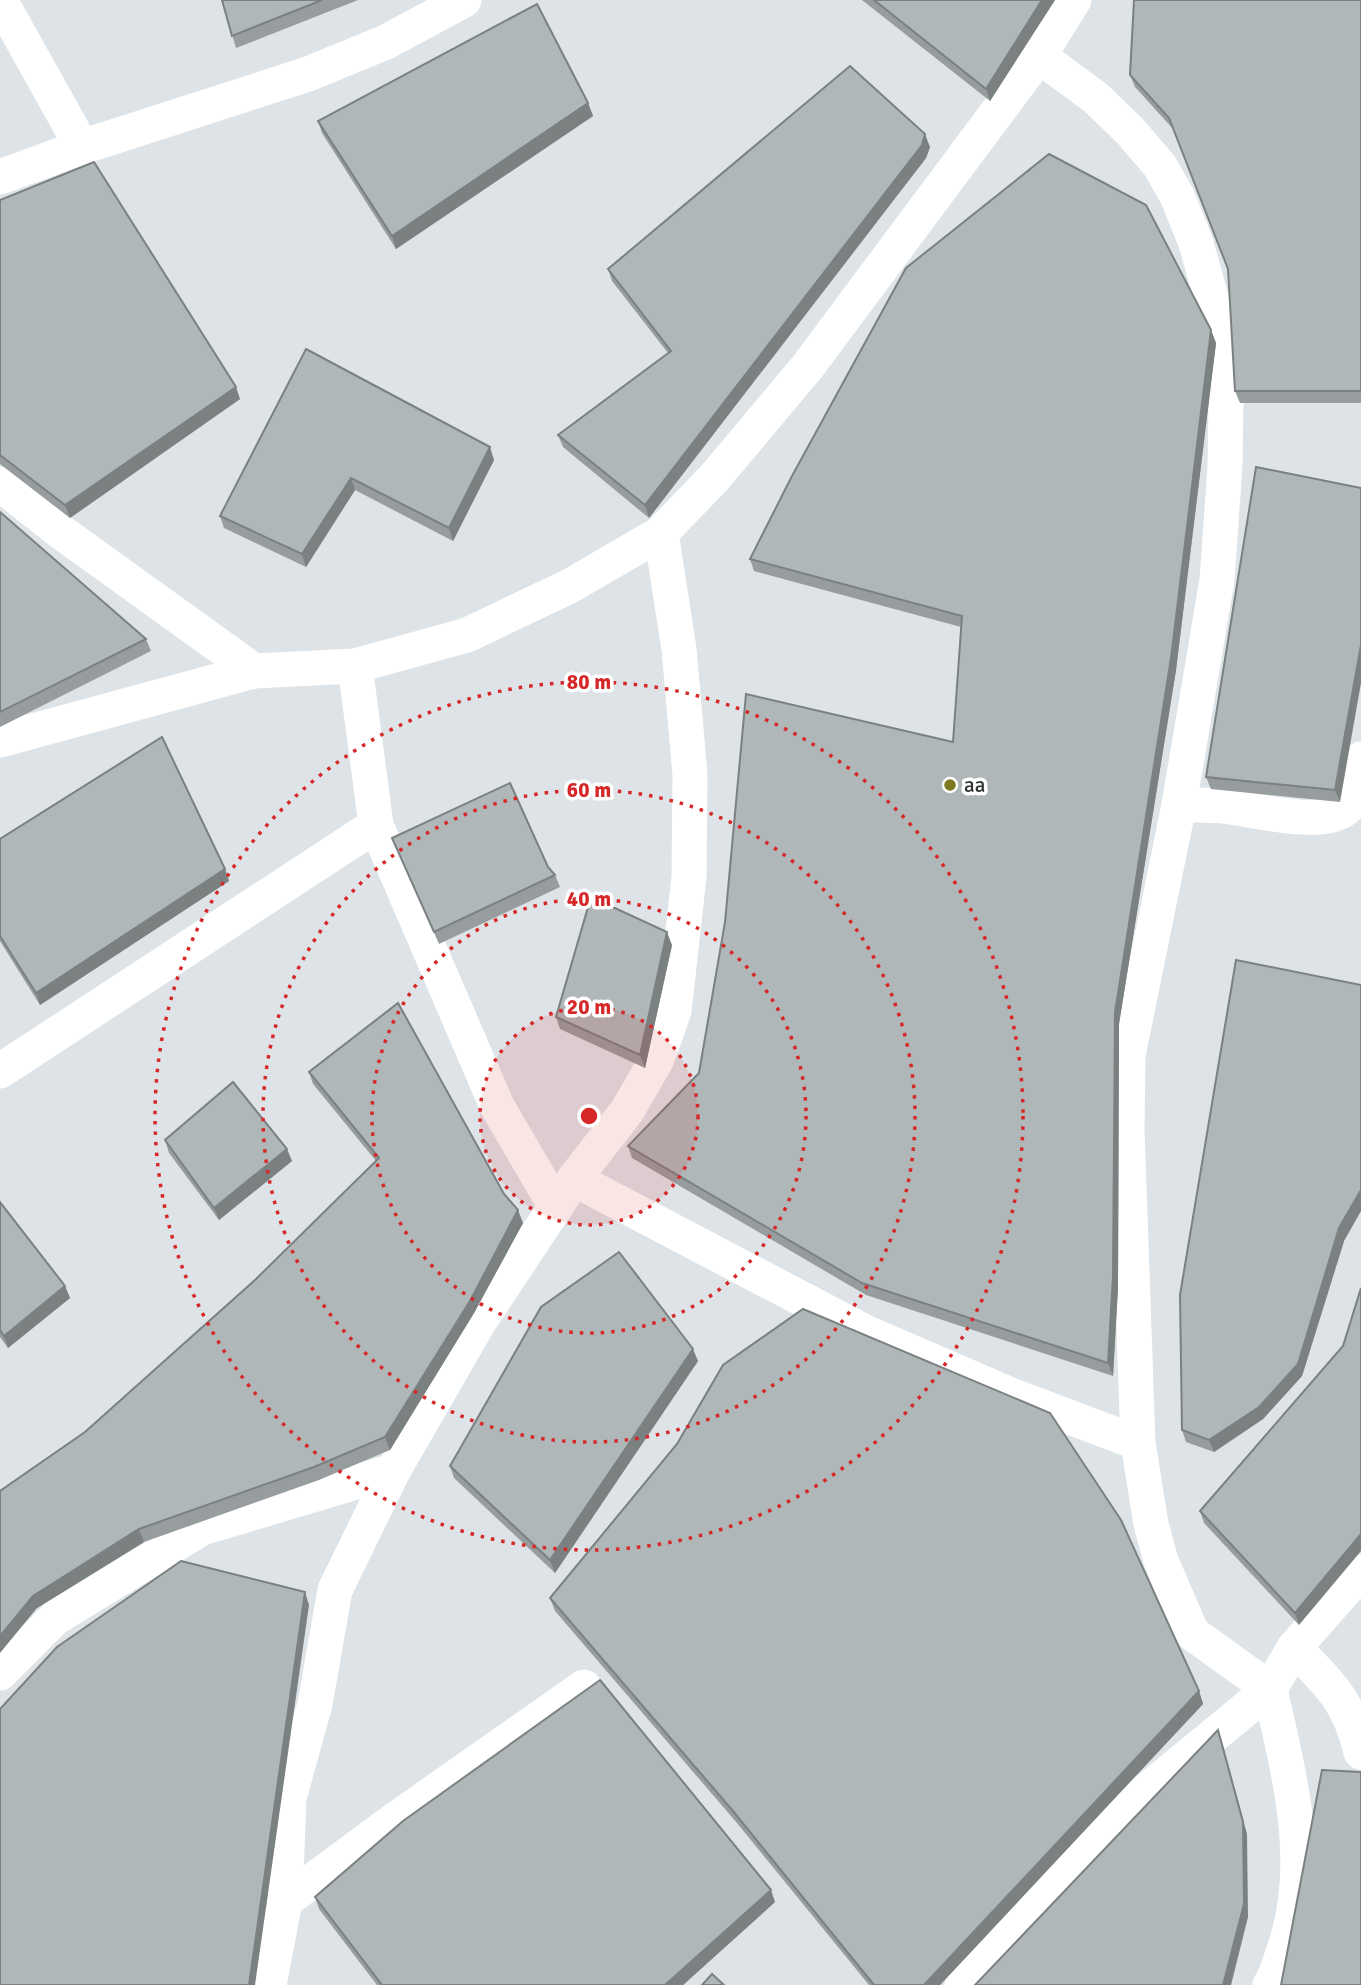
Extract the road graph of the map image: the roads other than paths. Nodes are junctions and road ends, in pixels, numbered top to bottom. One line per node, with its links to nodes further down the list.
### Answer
1 (0, 0): 5 (street)
2 (464, 0): 5 (street)
3 (1074, 0): 4 (street)
4 (1039, 56): 8 (street); 13 (street)
5 (82, 147): 6 (street)
6 (0, 177)
7 (0, 484): 10 (street)
8 (661, 533): 9 (street); 16 (street)
9 (355, 666): 10 (street); 14 (street)
10 (254, 671): 11 (street)
11 (0, 740)
12 (1361, 759): 13 (street)
13 (1180, 805): 17 (street)
14 (376, 825): 15 (street); 16 (street)
15 (0, 1071)
16 (565, 1193): 17 (street); 18 (street)
17 (1138, 1443): 23 (street)
18 (393, 1471): 21 (street); 25 (street)
19 (1361, 1572): 20 (street)
20 (1294, 1648): 23 (street); 24 (street)
21 (0, 1673)
22 (584, 1688): 25 (street)
23 (1270, 1689): 27 (street); 28 (street)
24 (1361, 1752)
25 (285, 1901): 26 (street)
26 (269, 1985)
27 (962, 1985)
28 (1270, 1985)

